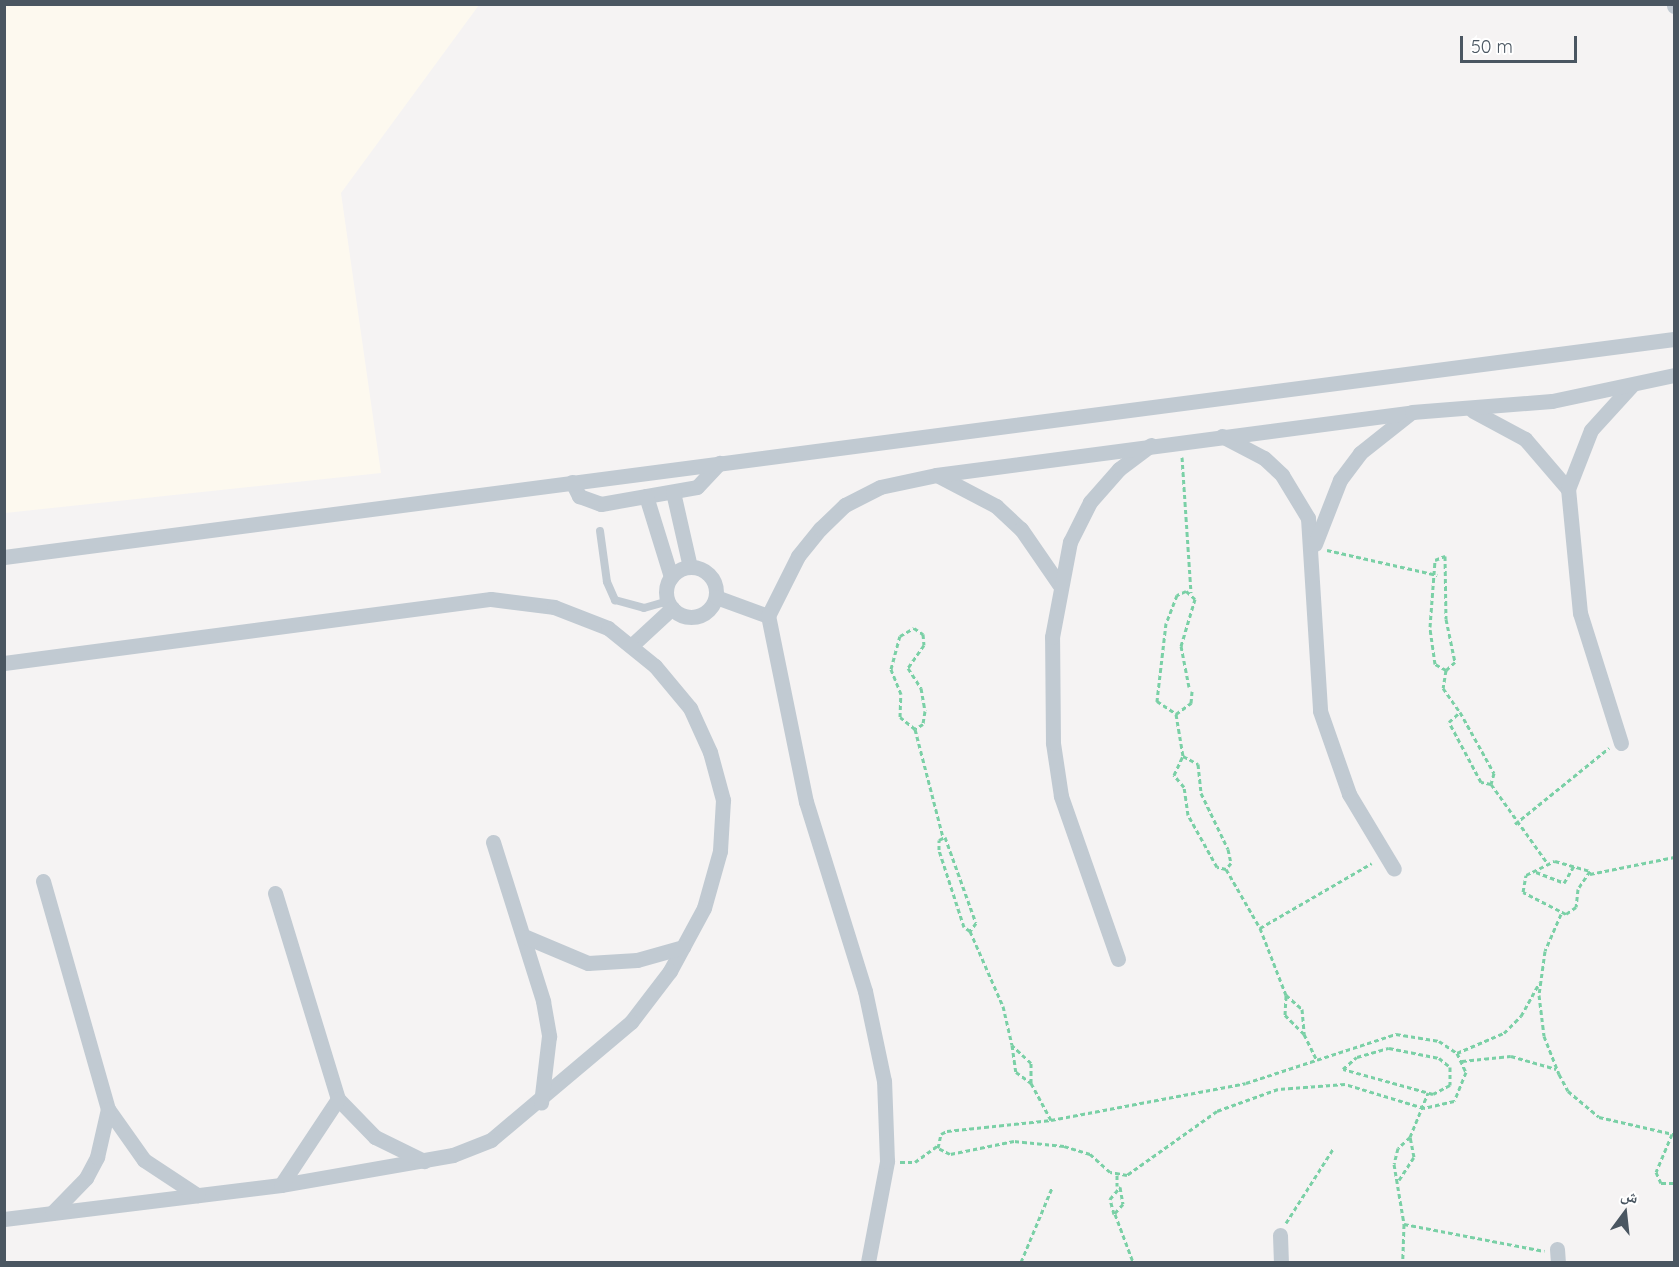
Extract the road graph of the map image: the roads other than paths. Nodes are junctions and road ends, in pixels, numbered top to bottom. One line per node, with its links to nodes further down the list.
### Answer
1 (1674, 339): 8 (street)
2 (1674, 375): 3 (street)
3 (1634, 383): 4 (street); 11 (street)
4 (1468, 408): 5 (street); 11 (street)
5 (1412, 412): 6 (street); 15 (street)
6 (1220, 435): 7 (street); 15 (street)
7 (1155, 443): 9 (street); 19 (street)
8 (719, 463): 10 (street); 12 (street)
9 (936, 475): 19 (street); 22 (street)
10 (572, 482): 13 (street); 16 (street)
11 (1568, 489): 25 (street)
12 (674, 492): 13 (street); 17 (street)
13 (646, 496): 18 (street)
14 (600, 531): 21 (lane)
15 (1314, 547): 27 (street)
16 (4, 556)
17 (690, 567): 18 (street); 20 (street)
18 (671, 577): 21 (street)
19 (1059, 584): 32 (street)
20 (716, 597): 21 (street); 22 (street)
21 (670, 605): 23 (street)
22 (768, 616): 42 (street)
23 (631, 646): 24 (street); 31 (street)
24 (4, 663)
25 (1621, 741)
26 (493, 842): 30 (street)
27 (1389, 862)
28 (43, 881): 35 (street)
29 (275, 893): 33 (street)
30 (526, 937): 31 (street); 34 (street)
31 (683, 947): 34 (street)
32 (1118, 959)
33 (338, 1099): 36 (street); 37 (street)
34 (540, 1103): 36 (street)
35 (108, 1109): 38 (street); 39 (street)
36 (424, 1161): 37 (street)
37 (281, 1185): 38 (street)
38 (197, 1195): 39 (street)
39 (52, 1213): 40 (street)
40 (4, 1219)
41 (1280, 1237): 43 (street)
42 (867, 1263)
43 (1281, 1263)

